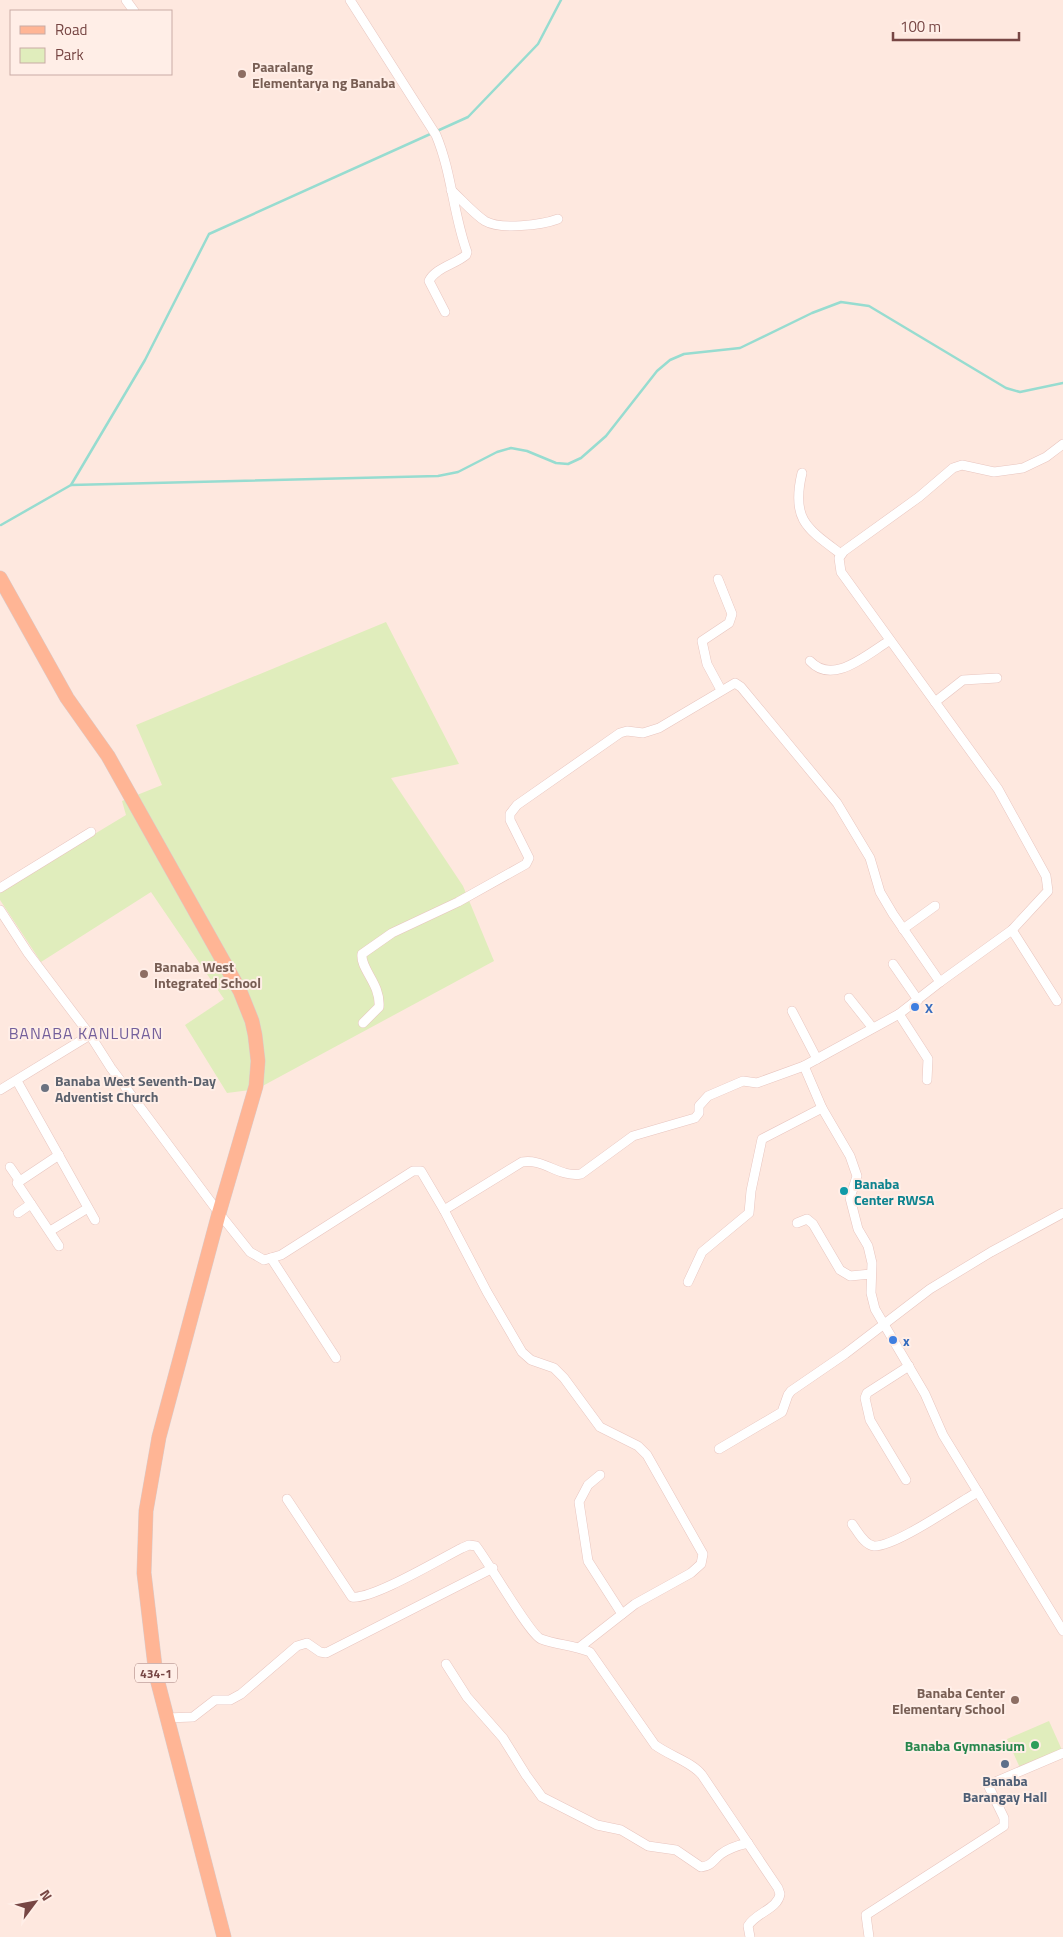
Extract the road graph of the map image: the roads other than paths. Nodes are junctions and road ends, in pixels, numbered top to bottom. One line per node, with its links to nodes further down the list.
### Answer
1 (350, 0): 2 (street)
2 (450, 190): 3 (street); 4 (street)
3 (558, 219)
4 (445, 312)
5 (1063, 444): 7 (street)
6 (802, 473): 7 (street)
7 (841, 554): 10 (street)
8 (0, 578): 44 (main road, 434-1)
9 (718, 579): 13 (street)
10 (889, 641): 11 (street); 14 (street)
11 (810, 661)
12 (998, 678): 14 (street)
13 (721, 690): 19 (street); 28 (street)
14 (935, 702): 20 (street)
15 (91, 832): 16 (street)
16 (0, 888)
17 (935, 906): 19 (street)
18 (0, 910): 30 (street)
19 (903, 929): 22 (street)
20 (1012, 930): 22 (street); 25 (street)
21 (893, 964): 24 (street)
22 (940, 982): 24 (street)
23 (850, 998): 29 (street)
24 (918, 1000): 27 (street)
25 (1057, 1001)
26 (792, 1011): 31 (street)
27 (899, 1014): 29 (street); 33 (street)
28 (363, 1023)
29 (872, 1027): 31 (street)
30 (90, 1035): 34 (street); 44 (street)
31 (817, 1059): 32 (street)
32 (804, 1066): 36 (street); 42 (street)
33 (927, 1080)
34 (17, 1081): 35 (street); 37 (street)
35 (0, 1090)
36 (822, 1108): 51 (street); 52 (street)
37 (59, 1155): 39 (street); 41 (street)
38 (10, 1167): 39 (street)
39 (19, 1180): 40 (street)
40 (31, 1204): 43 (street); 48 (street)
41 (88, 1208): 46 (street); 48 (street)
42 (444, 1210): 50 (street); 63 (street)
43 (18, 1213)
44 (219, 1213): 50 (street); 67 (main road, 434-1)
45 (1063, 1213): 53 (street)
46 (95, 1220)
47 (797, 1223): 51 (street)
48 (50, 1231): 49 (street)
49 (59, 1246)
50 (271, 1258): 54 (street)
51 (871, 1274): 53 (street)
52 (688, 1282)
53 (885, 1323): 55 (street); 56 (street)
54 (336, 1358)
55 (909, 1366): 58 (street); 59 (street)
56 (719, 1449)
57 (600, 1474): 63 (street)
58 (906, 1480)
59 (978, 1492): 61 (street); 64 (street)
60 (287, 1499): 62 (street)
61 (852, 1524)
62 (492, 1568): 65 (street); 67 (street)
63 (622, 1614): 65 (street)
64 (1063, 1630)
65 (580, 1647): 69 (street)
66 (446, 1664): 69 (street)
67 (166, 1718): 70 (main road, 434-1)
68 (1063, 1753): 72 (street)
69 (748, 1843): 71 (street)
70 (224, 1937)
71 (750, 1937)
72 (869, 1937)

